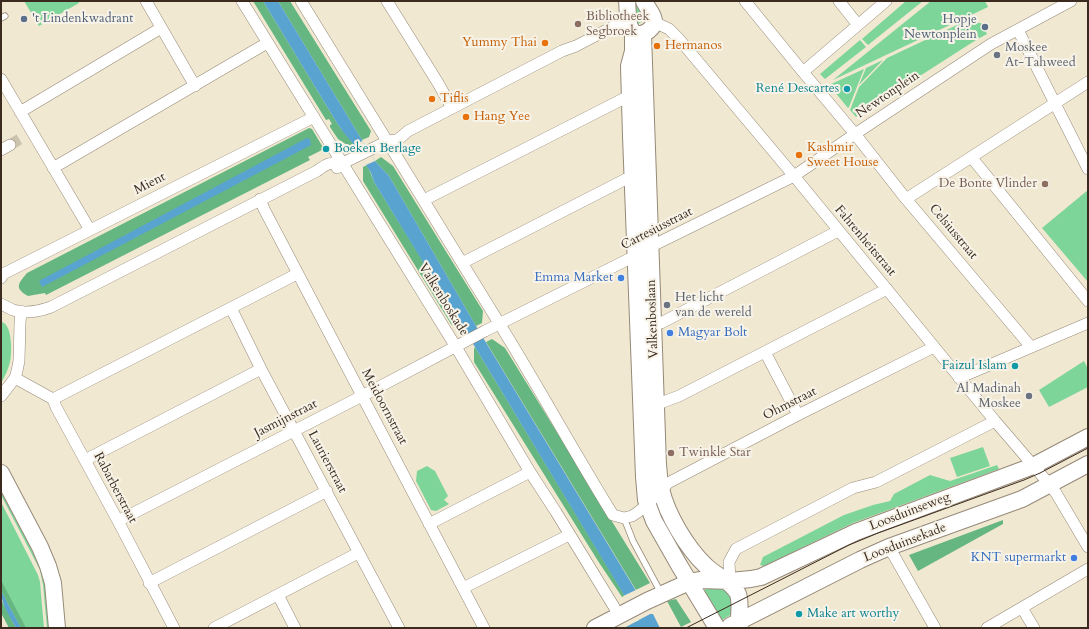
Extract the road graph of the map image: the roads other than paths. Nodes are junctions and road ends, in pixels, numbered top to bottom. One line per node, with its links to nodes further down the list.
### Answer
1 (146, 1): 12 (street)
2 (242, 1): 14 (street, Valkenboskade)
3 (301, 1): 25 (street)
4 (388, 1): 21 (street)
5 (745, 1): 15 (street)
6 (839, 1): 11 (street)
7 (886, 1): 11 (street)
8 (1071, 1): 13 (street)
9 (651, 8): 10 (street); 30 (street, Fahrenheitstraat)
10 (630, 21): 19 (street, Valkenboslaan); 21 (street); 37 (street, Valkenboslaan)
11 (858, 25): 15 (street)
12 (161, 28): 18 (street); 22 (street)
13 (1018, 30): 20 (street); 24 (street, Newtonplein)
14 (267, 43): 18 (street); 23 (street, Valkenboskade)
15 (803, 72): 24 (street, Newtonplein)
16 (1, 79): 22 (street)
17 (1088, 82): 20 (street)
18 (195, 86): 28 (street)
19 (631, 98): 31 (street, Valkenboslaan); 34 (street)
20 (1055, 104): 26 (street); 29 (street)
21 (452, 108): 25 (street)
22 (20, 112): 28 (street)
23 (314, 116): 27 (street, Valkenboskade); 35 (street, Mient)
24 (855, 134): 30 (street, Cartesiusstraat); 33 (street, Celsiusstraat)
25 (388, 141): 27 (street); 34 (street)
26 (972, 158): 33 (street); 43 (street)
27 (342, 163): 32 (street); 51 (street, Valkenboskade)
28 (53, 168): 35 (street)
29 (1088, 169)
30 (794, 176): 36 (street, Fahrenheitstraat); 37 (street, Cartesiusstraat)
31 (633, 178): 38 (street, Valkenboslaan); 39 (street)
32 (260, 199): 40 (street, Meidoornstraat); 46 (street)
33 (906, 199): 53 (street, Celsiusstraat)
34 (424, 200): 39 (street)
35 (90, 230): 41 (street, Mient)
36 (838, 231): 42 (street, Fahrenheitstraat); 49 (street)
37 (650, 247): 38 (street, Cartesiusstraat); 49 (street, Valkenboslaan)
38 (636, 255): 48 (street, Cartesiusstraat); 74 (street, Valkenboslaan)
39 (462, 263): 48 (street)
40 (297, 274): 45 (street); 59 (street, Meidoornstraat)
41 (1, 278)
42 (887, 290): 52 (street, Fahrenheitstraat); 54 (street)
43 (1088, 301)
44 (1, 304): 46 (street)
45 (231, 308): 55 (street, Laurierstraat); 60 (street)
46 (21, 311): 56 (street)
47 (1088, 323): 53 (street)
48 (500, 324): 50 (street, Cartesiusstraat); 75 (street)
49 (653, 325): 61 (street, Valkenboslaan)
50 (466, 341): 51 (street, Jasmijnstraat)
51 (456, 347): 59 (street, Jasmijnstraat); 69 (street, Valkenboskade)
52 (934, 347): 57 (street, Fahrenheitstraat); 62 (street, Ohmstraat)
53 (1031, 347): 57 (street)
54 (765, 352): 61 (street); 62 (street)
55 (261, 369): 64 (street, Laurierstraat); 66 (street)
56 (15, 378): 58 (street); 60 (street)
57 (959, 378): 63 (street, Fahrenheitstraat)
58 (1, 396)
59 (362, 396): 64 (street, Jasmijnstraat); 77 (street, Meidoornstraat)
60 (53, 399): 66 (street, Rabarberstraat)
61 (656, 403): 72 (street, Valkenboslaan)
62 (798, 415): 72 (street, Ohmstraat)
63 (995, 421): 68 (street, Fahrenheitstraat); 83 (street)
64 (295, 431): 73 (street, Laurierstraat); 76 (street, Jasmijnstraat)
65 (1088, 437): 68 (street, Loosduinseweg)
66 (85, 460): 76 (street, Rabarberstraat)
67 (1088, 464): 71 (street, Loosduinsekade)
68 (1033, 466): 71 (street, Fahrenheitstraat); 83 (street, Loosduinseweg)
69 (530, 472): 77 (street); 78 (street, Valkenboskade)
70 (1, 473): 92 (street)
71 (1050, 485): 79 (street, Loosduinsekade); 80 (street, Fahrenheitstraat)
72 (661, 490): 74 (street, Ohmstraat); 83 (street, Valkenboslaan)
73 (326, 491): 81 (street, Laurierstraat); 85 (street)
74 (648, 504): 75 (street); 84 (street, Valkenboslaan)
75 (624, 518): 87 (lane)
76 (118, 521): 85 (street, Rabarberstraat)
77 (429, 524): 86 (street, Meidoornstraat)
78 (569, 535): 86 (street); 90 (street, Valkenboskade)
79 (889, 547): 91 (street, Loosduinsekade); 100 (street)
80 (1088, 547)
81 (358, 553): 88 (street); 96 (street, Laurierstraat)
82 (1088, 569): 89 (street)
83 (728, 581): 84 (street, Loosduinseweg); 91 (street, Valkenboslaan)
84 (689, 582): 87 (street, Loosduinseweg); 99 (street, Valkenboslaan)
85 (149, 583): 93 (street, Rabarberstraat)
86 (463, 588): 97 (street, Meidoornstraat)
87 (662, 594): 90 (street, Loosduinseweg)
88 (278, 595): 94 (street); 95 (street)
89 (1022, 608): 101 (street); 102 (street)
90 (624, 613): 98 (street, Loosduinseweg)
91 (735, 626)
92 (57, 628)
93 (174, 628)
94 (214, 628)
95 (295, 628)
96 (399, 628)
97 (484, 628)
98 (595, 628)
99 (717, 628)
100 (935, 628)
101 (987, 628)
102 (1034, 628)

